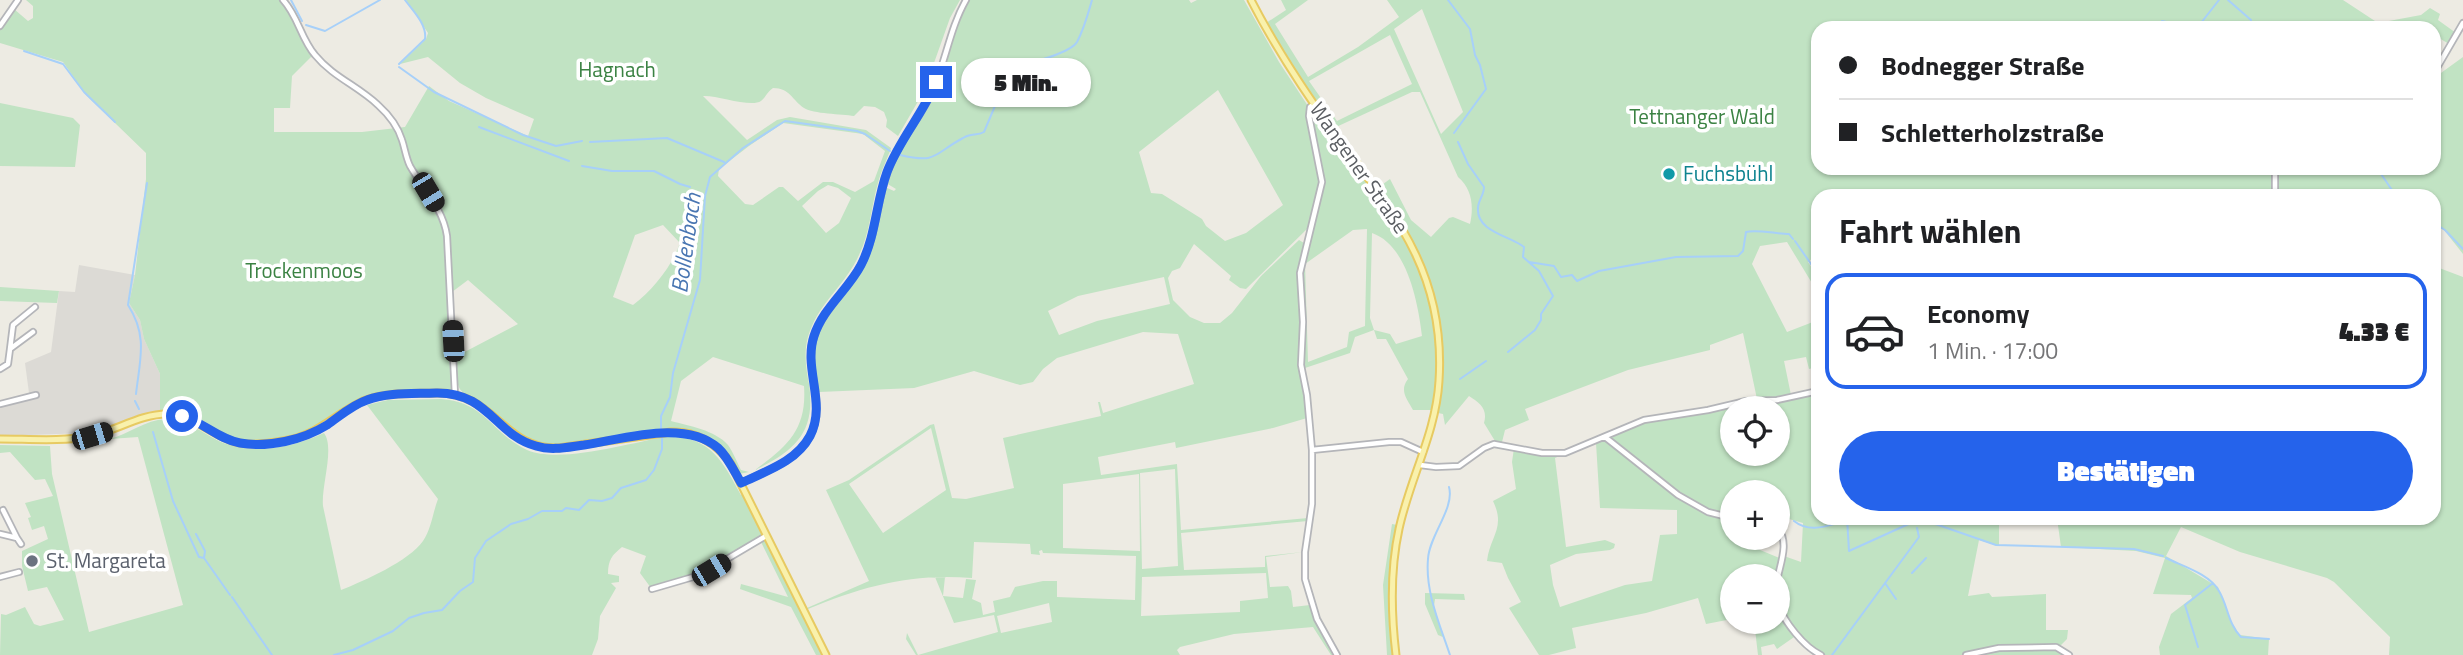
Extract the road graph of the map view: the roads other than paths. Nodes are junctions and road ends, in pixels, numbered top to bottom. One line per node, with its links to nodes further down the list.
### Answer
1 (18, 0): 6 (street)
2 (283, 0): 15 (street)
3 (966, 0): 22 (street)
4 (1251, 0): 8 (main road, Wangener Straße)
5 (2463, 23): 7 (street)
6 (0, 26)
7 (2441, 61)
8 (1314, 104): 19 (street); 20 (main road, Wangener Straße)
9 (35, 307): 11 (street)
10 (33, 331): 11 (street)
11 (10, 349): 12 (street)
12 (0, 369)
13 (1811, 393): 17 (street)
14 (36, 395): 16 (street)
15 (455, 395): 18 (main road); 22 (main road)
16 (0, 404)
17 (1605, 437): 21 (street); 24 (street)
18 (0, 439)
19 (1312, 450): 20 (street); 34 (street)
20 (1424, 452): 21 (main road, Wangener Straße)
21 (1420, 465): 35 (main road, Wangener Straße)
22 (741, 483): 26 (main road)
23 (2, 510): 27 (street)
24 (1720, 515)
25 (0, 534): 27 (street)
26 (766, 537): 31 (street); 33 (main road)
27 (17, 538): 28 (street)
28 (22, 544)
29 (19, 572): 30 (street)
30 (0, 577)
31 (652, 589)
32 (1790, 623): 36 (street)
33 (826, 655)
34 (1337, 655)
35 (1396, 655)
36 (1821, 655)
37 (1966, 655): 38 (street)
38 (2069, 655)

